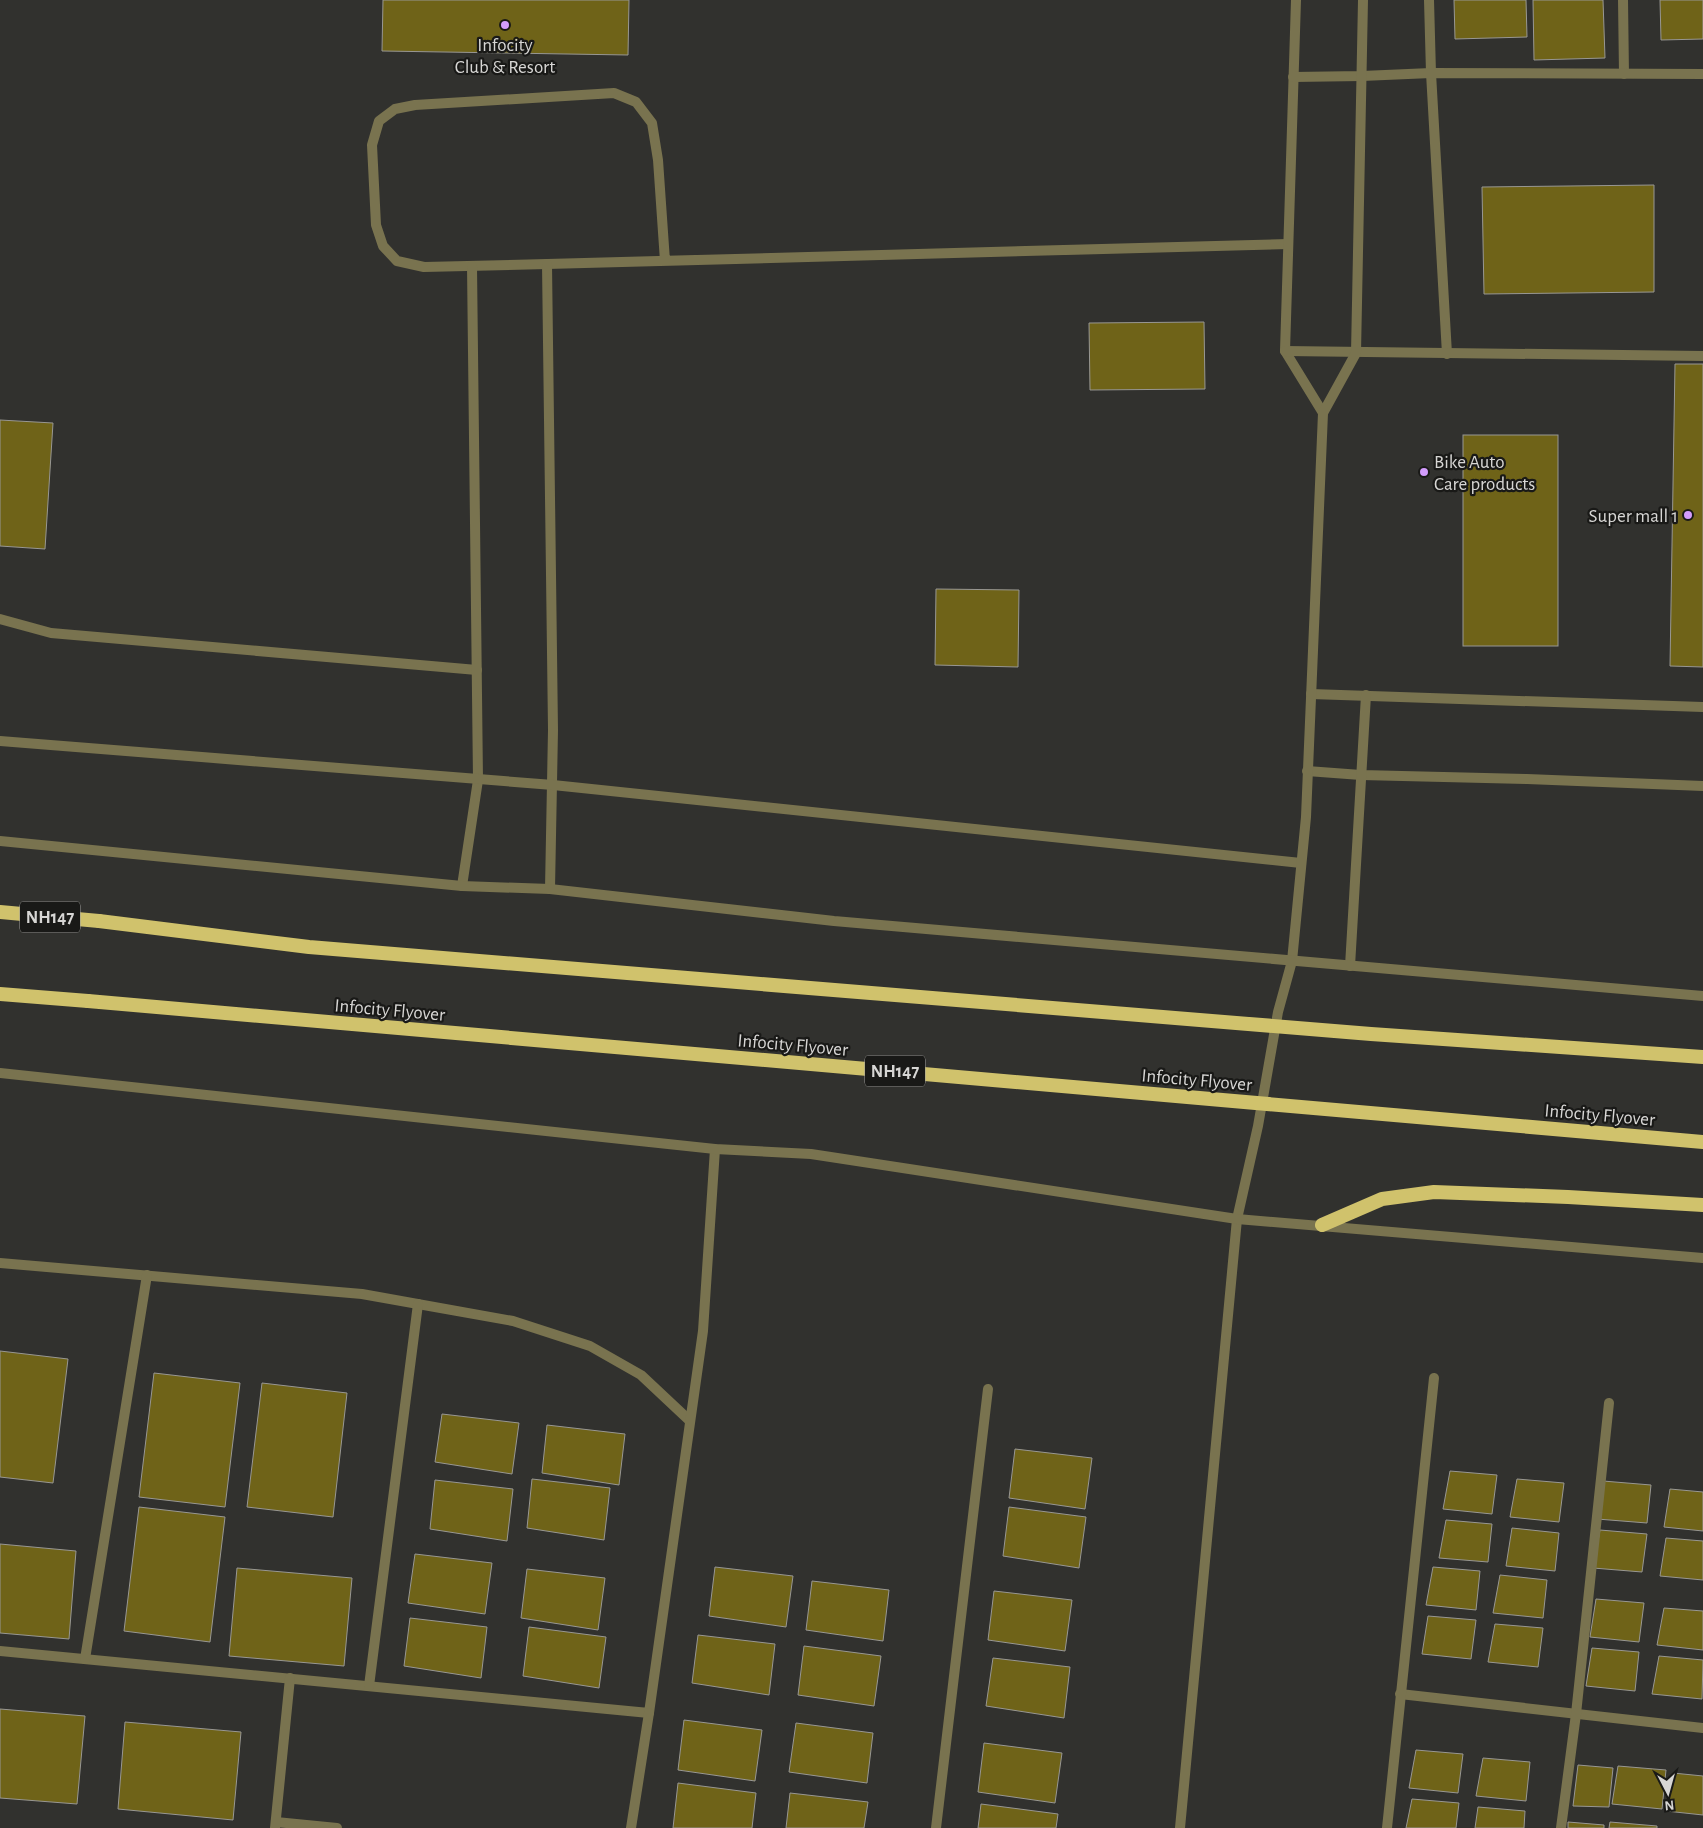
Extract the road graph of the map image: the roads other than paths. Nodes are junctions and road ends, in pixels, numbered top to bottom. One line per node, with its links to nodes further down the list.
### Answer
1 (1296, 0): 9 (street)
2 (1363, 0): 8 (street)
3 (1429, 0): 5 (street)
4 (1623, 0): 6 (street)
5 (1431, 73): 6 (street); 8 (street); 16 (street)
6 (1624, 74): 7 (street)
7 (1703, 74)
8 (1362, 76): 9 (street); 15 (street)
9 (1293, 77): 10 (street)
10 (1288, 244): 11 (street); 14 (street)
11 (665, 261): 12 (street); 13 (street)
12 (547, 264): 13 (street); 28 (street)
13 (472, 266): 20 (street)
14 (1284, 351): 15 (street); 18 (street)
15 (1356, 353): 16 (street); 18 (street)
16 (1447, 354): 17 (street)
17 (1703, 356)
18 (1323, 413): 21 (street)
19 (0, 619): 20 (street)
20 (477, 670): 27 (street)
21 (1311, 694): 22 (street); 25 (street)
22 (1366, 695): 23 (street); 26 (street)
23 (1703, 707)
24 (0, 740): 27 (street)
25 (1308, 771): 26 (street); 31 (street)
26 (1361, 775): 29 (street); 36 (street)
27 (478, 780): 28 (street); 32 (street)
28 (554, 785): 31 (street); 33 (street)
29 (1703, 786)
30 (0, 841): 32 (street)
31 (1301, 863): 35 (street)
32 (462, 886): 33 (street)
33 (550, 889): 35 (street)
34 (0, 912): 39 (highway, NH147, bridge)
35 (1292, 961): 36 (street); 44 (street)
36 (1350, 966): 38 (street)
37 (0, 994): 41 (highway, Infocity Flyover / NH147, bridge)
38 (1703, 996)
39 (1703, 1058)
40 (0, 1073): 42 (street)
41 (1703, 1142)
42 (716, 1149): 44 (street); 53 (street)
43 (1703, 1205): 45 (highway)
44 (1237, 1218): 45 (street); 66 (street)
45 (1322, 1225): 46 (street)
46 (1703, 1258)
47 (0, 1263): 48 (street)
48 (148, 1275): 49 (street); 55 (street)
49 (418, 1304): 53 (street); 57 (street)
50 (1434, 1378): 58 (street)
51 (988, 1389): 65 (street)
52 (1609, 1403): 60 (street)
53 (690, 1421): 59 (street)
54 (0, 1651): 55 (street)
55 (85, 1659): 56 (street)
56 (290, 1678): 57 (street); 62 (street)
57 (369, 1686): 59 (street)
58 (1400, 1694): 60 (street); 67 (street)
59 (649, 1713): 64 (street)
60 (1576, 1714): 61 (street); 68 (street)
61 (1703, 1728)
62 (276, 1825): 63 (street)
63 (337, 1828)
64 (631, 1828)
65 (936, 1828)
66 (1180, 1828)
67 (1387, 1828)
68 (1561, 1828)

